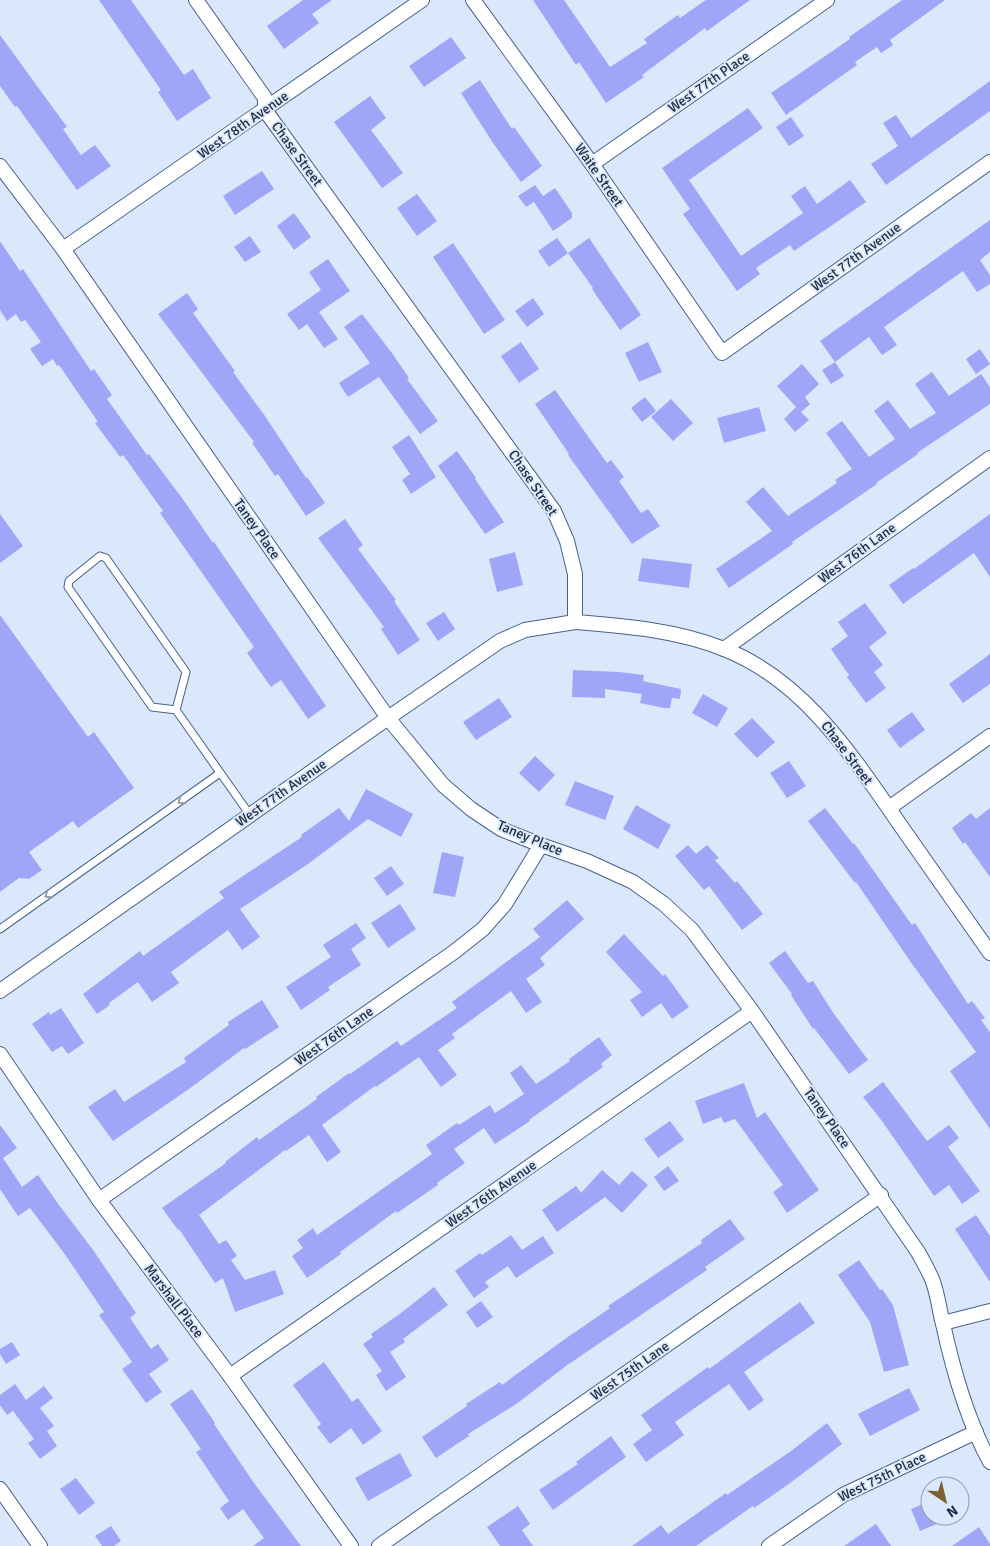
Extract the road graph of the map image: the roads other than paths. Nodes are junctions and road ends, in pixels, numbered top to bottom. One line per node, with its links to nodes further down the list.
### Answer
1 (196, 0): 5 (street, Chase Street)
2 (422, 0): 5 (street, West 78th Avenue)
3 (473, 0): 7 (street, Waite Street)
4 (827, 0): 7 (street, West 77th Place)
5 (265, 110): 9 (street, West 78th Avenue); 12 (street, Chase Street)
6 (990, 162): 10 (street, West 77th Avenue)
7 (592, 164): 10 (street, Waite Street)
8 (0, 166): 9 (street, Taney Place)
9 (63, 249): 15 (street, Taney Place)
10 (722, 353)
11 (990, 458): 13 (street, West 76th Lane)
12 (575, 622): 13 (street, Chase Street); 15 (street, West 77th Avenue)
13 (724, 649): 18 (street, Chase Street)
14 (176, 710): 14 (lane); 17 (lane)
15 (388, 718): 19 (street, West 77th Avenue); 20 (street, Taney Place)
16 (990, 736): 18 (street)
17 (220, 773): 19 (lane); 21 (lane, one-way to 21)
18 (889, 808): 22 (street, Chase Street)
19 (250, 815): 23 (street, West 77th Avenue)
20 (541, 845): 24 (street, Taney Place); 27 (street, West 76th Lane)
21 (0, 929)
22 (990, 953)
23 (0, 991)
24 (752, 1011): 26 (street, Taney Place); 30 (street, West 76th Avenue)
25 (0, 1054): 27 (street, Marshall Place)
26 (880, 1195): 29 (street, Taney Place); 36 (street, West 75th Lane)
27 (99, 1200): 30 (street, Marshall Place)
28 (990, 1311): 29 (street)
29 (943, 1323): 31 (street, Taney Place)
30 (230, 1376): 35 (street, Marshall Place)
31 (976, 1432): 32 (street, Taney Place); 37 (street, West 75th Place)
32 (990, 1462)
33 (0, 1489): 34 (street)
34 (40, 1546)
35 (351, 1546)
36 (379, 1546)
37 (769, 1546)

